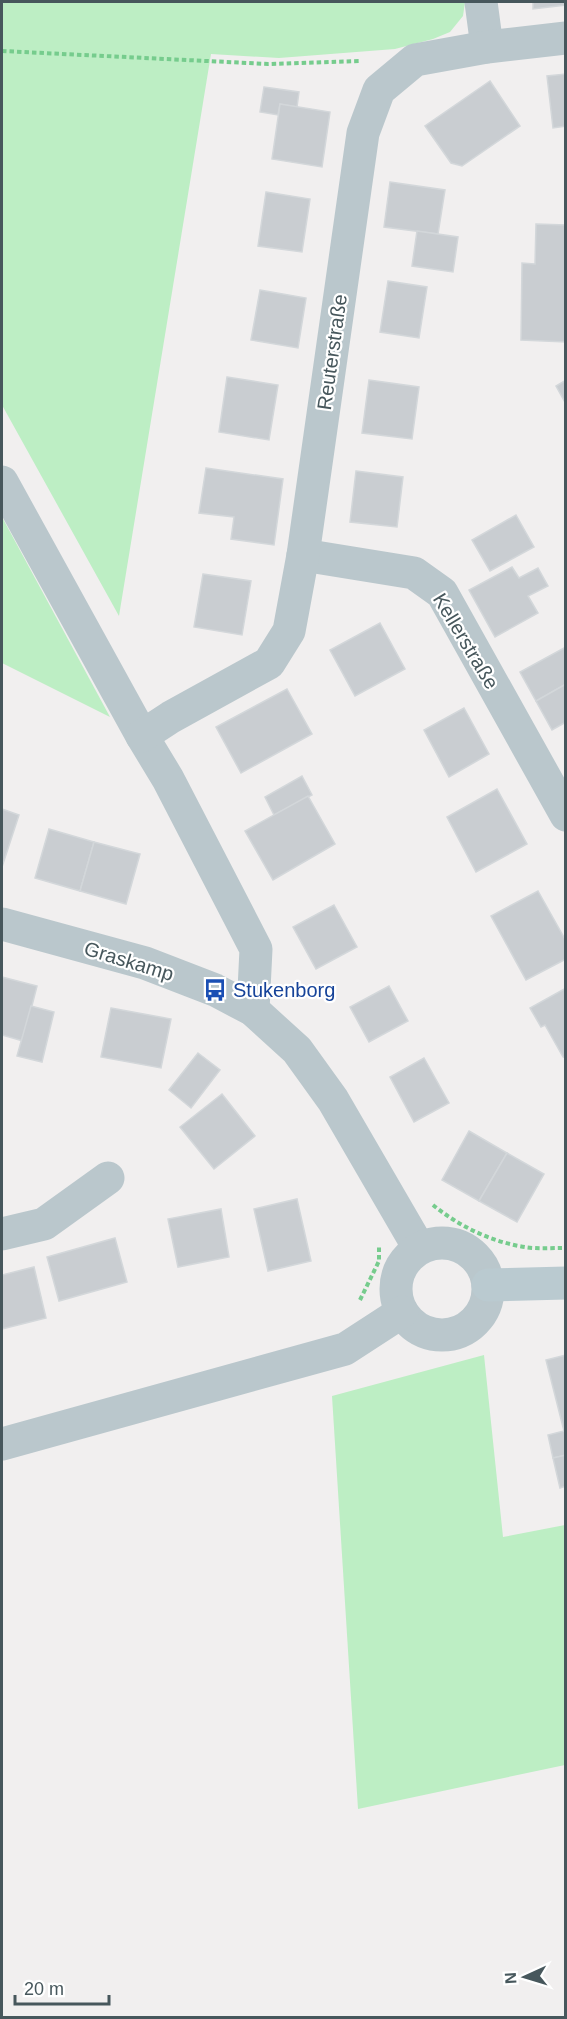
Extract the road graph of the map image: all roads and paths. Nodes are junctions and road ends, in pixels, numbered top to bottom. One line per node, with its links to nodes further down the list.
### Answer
1 (481, 2): 3 (street)
2 (566, 38): 3 (street, Reuterstraße)
3 (487, 47): 7 (street, Reuterstraße)
4 (2, 51): 5 (path)
5 (362, 62)
6 (2, 482): 8 (street)
7 (303, 555): 8 (street, Reuterstraße); 9 (street, Kellerstraße)
8 (142, 736): 11 (street)
9 (566, 815)
10 (2, 924): 11 (street, Graskamp)
11 (253, 1010): 13 (street)
12 (108, 1178): 14 (street)
13 (399, 1214): 15 (street); 16 (path); 19 (path)
14 (2, 1234)
15 (419, 1248): 18 (street); 20 (street)
16 (566, 1248)
17 (566, 1283): 18 (street)
18 (488, 1285): 20 (street)
19 (356, 1306)
20 (402, 1312): 21 (street)
21 (2, 1444)

